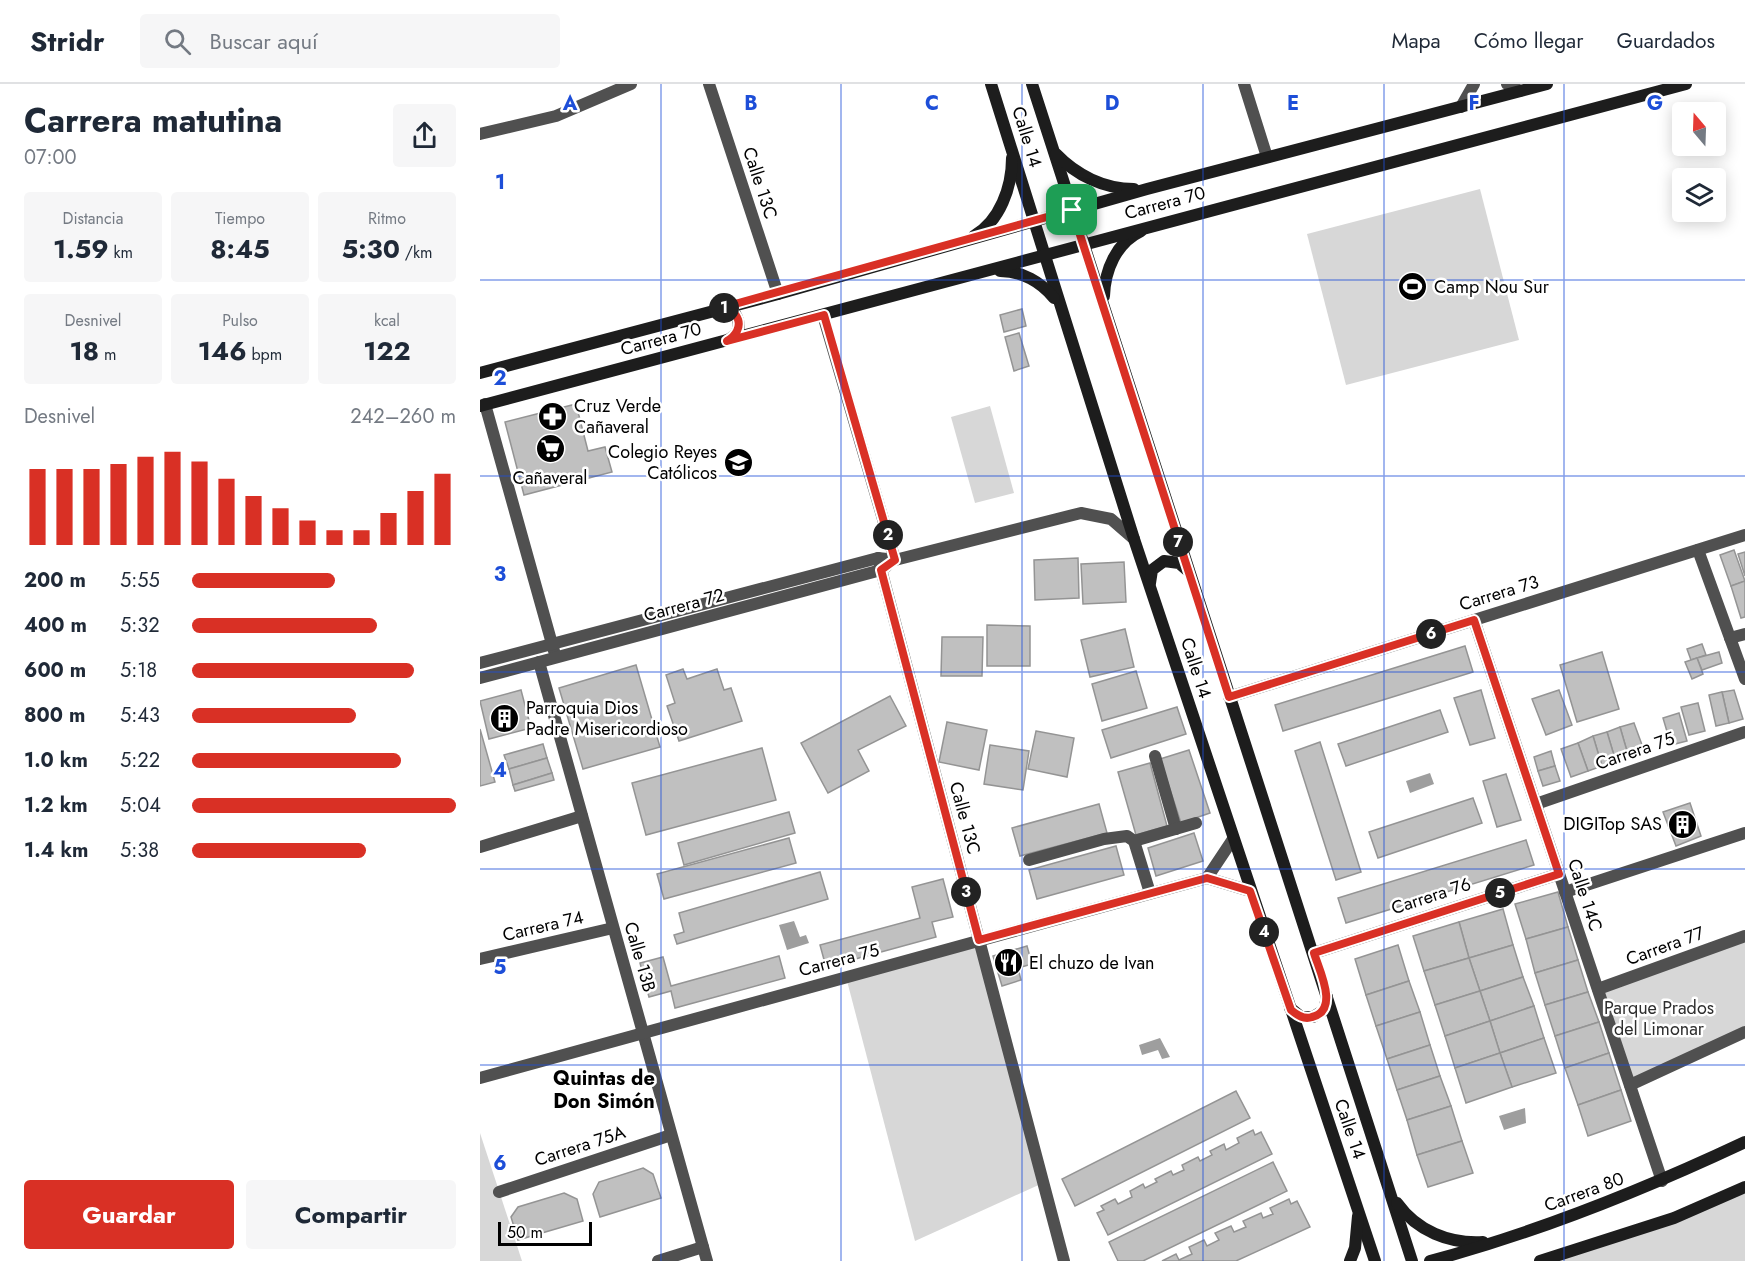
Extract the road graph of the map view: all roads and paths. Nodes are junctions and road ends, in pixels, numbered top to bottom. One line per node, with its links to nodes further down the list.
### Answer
1 (631, 84): 12 (street)
2 (709, 84): 24 (street, Calle 13C)
3 (991, 84): 13 (street, Calle 14)
4 (1032, 84): 14 (street, Calle 14)
5 (1244, 84): 15 (street)
6 (1474, 84): 11 (street)
7 (1508, 84): 10 (street)
8 (1547, 84): 10 (street, Carrera 70)
9 (1686, 84): 19 (street, Carrera 70)
10 (1520, 91): 11 (street, Carrera 70)
11 (1461, 107): 15 (street, Carrera 70)
12 (480, 134)
13 (1012, 145): 18 (street, Calle 14); 20 (street)
14 (1053, 150): 16 (street); 17 (street, Calle 14)
15 (1267, 157): 16 (street, Carrera 70)
16 (1147, 189): 17 (street, Carrera 70)
17 (1072, 210): 18 (street, Carrera 70); 21 (street, Calle 14)
18 (1033, 221): 20 (street, Carrera 70); 22 (street, Calle 14)
19 (1154, 224): 21 (street, Carrera 70); 28 (street)
20 (963, 241): 24 (street, Carrera 70)
21 (1083, 244): 22 (street, Carrera 70); 28 (street, Calle 14)
22 (1043, 256): 23 (street, Carrera 70); 25 (street, Calle 14)
23 (978, 275): 25 (street); 27 (street, Carrera 70)
24 (778, 294): 26 (street, Carrera 70)
25 (1058, 304): 33 (street, Calle 14)
26 (717, 309): 29 (street); 30 (street, Carrera 70)
27 (824, 315): 29 (street, Carrera 70); 35 (street)
28 (1109, 321): 37 (street, Calle 14)
29 (727, 341): 31 (street, Carrera 70)
30 (480, 373)
31 (483, 405): 42 (street)
32 (1745, 535): 34 (street, Carrera 73)
33 (1134, 539): 35 (street, Carrera 72); 38 (street, Calle 14)
34 (1698, 550): 39 (street, Carrera 73); 41 (street)
35 (895, 560): 36 (street, Carrera 72)
36 (880, 564): 42 (street, Carrera 72); 43 (street, Carrera 72); 67 (street, Calle 13C)
37 (1188, 574): 38 (street); 48 (street, Calle 14)
38 (1150, 585): 56 (street, Calle 14)
39 (1474, 620): 48 (street, Carrera 73); 51 (street, Calle 14C)
40 (1745, 634): 41 (street)
41 (1730, 638): 47 (street)
42 (553, 644): 43 (street); 45 (street, Carrera 72)
43 (556, 658): 44 (street, Carrera 72)
44 (539, 662): 46 (street, Carrera 72); 52 (street, Calle 13B)
45 (480, 663)
46 (480, 678)
47 (1745, 679)
48 (1229, 697): 68 (street, Calle 14)
49 (1745, 732): 51 (street, Carrera 75)
50 (1155, 756): 54 (street)
51 (1536, 804): 60 (street, Calle 14C)
52 (582, 816): 58 (street); 65 (street, Calle 13B)
53 (1196, 823): 54 (street)
54 (1176, 829): 57 (street)
55 (1745, 833): 63 (street)
56 (1233, 839): 61 (street); 62 (street, Calle 14)
57 (1134, 841): 59 (street); 64 (street)
58 (480, 847)
59 (1029, 860)
60 (1559, 874): 63 (street, Calle 14C); 68 (street, Carrera 76)
61 (1207, 878): 62 (street); 64 (street, Carrera 75)
62 (1250, 891): 72 (street, Calle 14)
63 (1565, 892): 70 (street, Calle 14C)
64 (1150, 893): 67 (street, Carrera 75)
65 (613, 928): 69 (street, Carrera 74); 74 (street, Calle 13B)
66 (1745, 936): 70 (street, Carrera 77)
67 (979, 940): 74 (street, Carrera 75); 88 (street, Calle 13C)
68 (1314, 953): 71 (street, Calle 14)
69 (480, 959)
70 (1598, 989): 76 (street, Calle 14C)
71 (1326, 992): 72 (street); 82 (street, Calle 14)
72 (1288, 1004): 83 (street, Calle 14)
73 (1745, 1032): 76 (street)
74 (643, 1033): 75 (street, Carrera 75); 77 (street, Calle 13B)
75 (480, 1078)
76 (1630, 1085): 79 (street, Calle 14C)
77 (671, 1135): 81 (street, Carrera 75A); 85 (street, Calle 13B)
78 (1745, 1142): 79 (street, Carrera 80)
79 (1662, 1181): 84 (street, Carrera 80)
80 (1745, 1187): 93 (street)
81 (499, 1192)
82 (1392, 1193): 84 (street); 91 (street, Calle 14)
83 (1358, 1209): 89 (street); 90 (street, Calle 14)
84 (1496, 1242): 92 (street, Carrera 80)
85 (703, 1247): 86 (street); 87 (street, Calle 13B)
86 (658, 1261)
87 (707, 1261)
88 (1064, 1261)
89 (1350, 1261)
90 (1375, 1261)
91 (1412, 1261)
92 (1430, 1261)
93 (1540, 1261)

